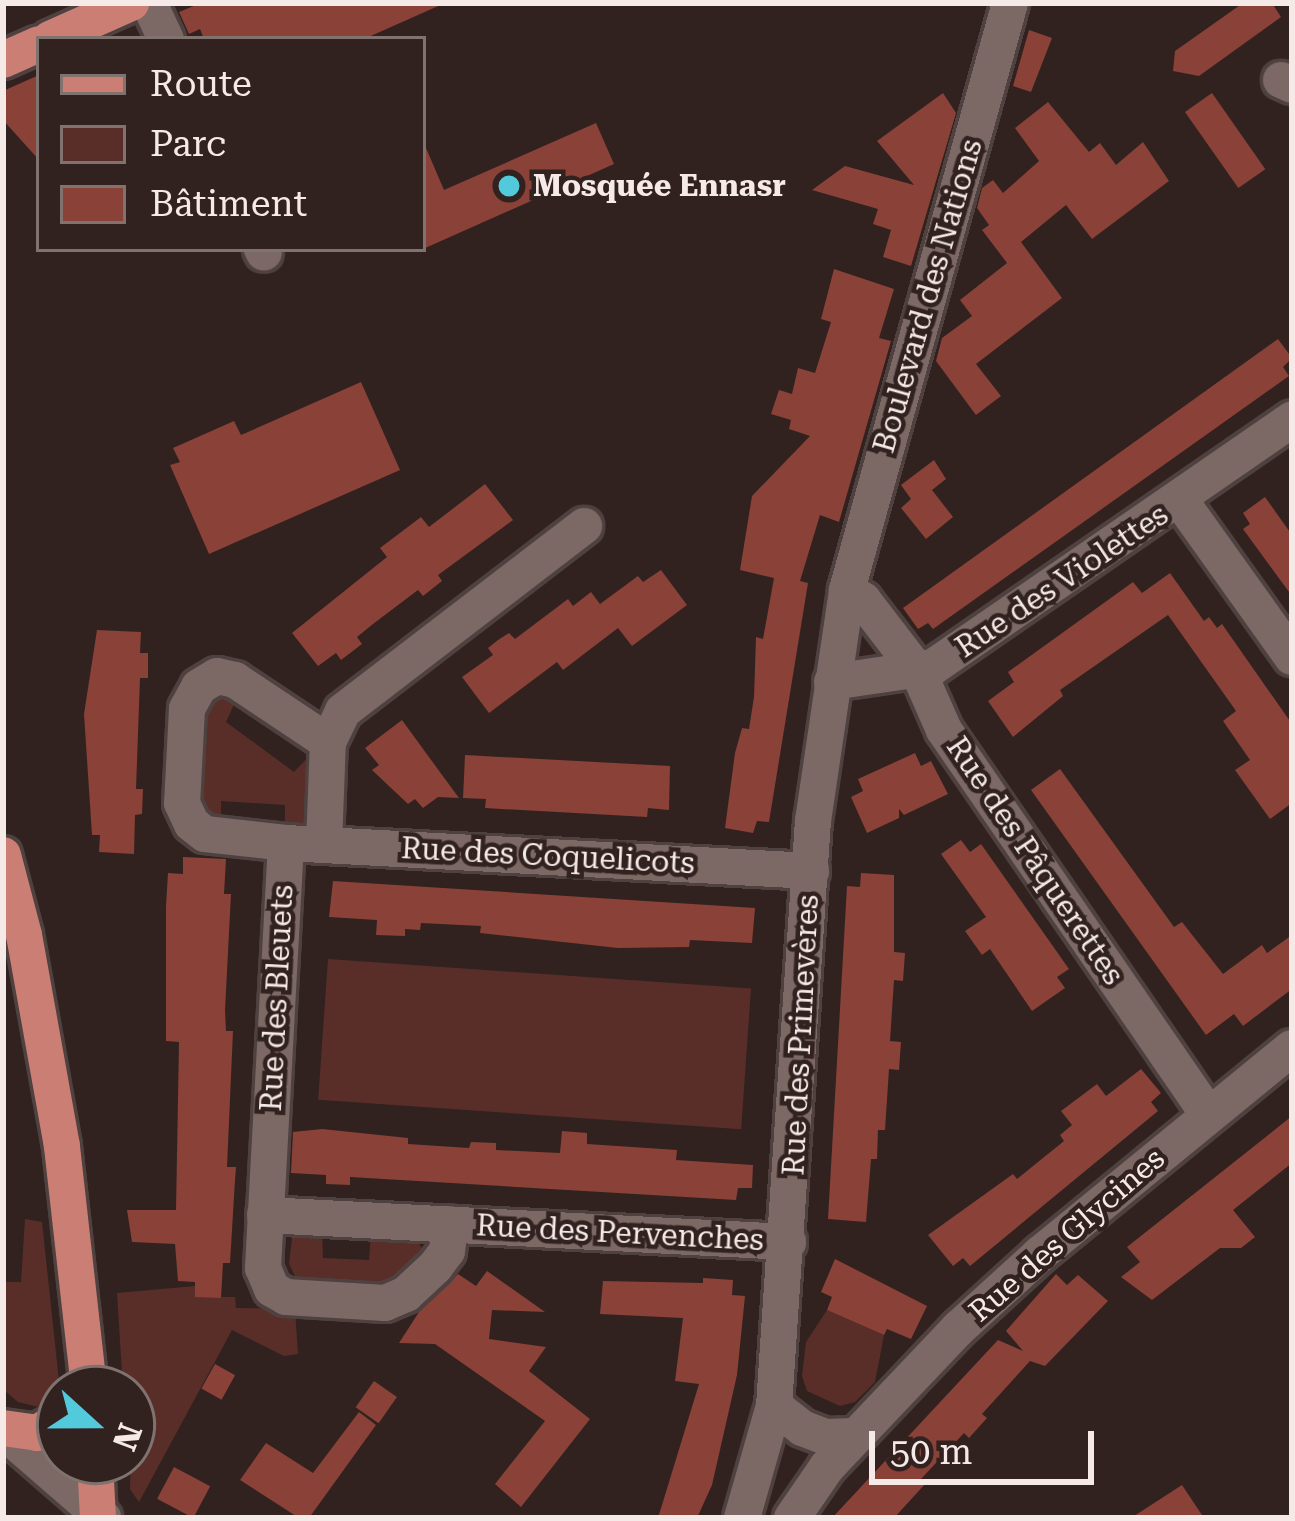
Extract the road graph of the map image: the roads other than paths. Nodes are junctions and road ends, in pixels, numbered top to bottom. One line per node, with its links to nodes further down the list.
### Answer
1 (131, 3): 4 (main road)
2 (148, 3): 5 (street)
3 (1010, 3): 11 (street, Boulevard des Nations)
4 (57, 36)
5 (164, 36)
6 (36, 45): 7 (main road)
7 (3, 60)
8 (1292, 419): 9 (street, Rue des Violettes)
9 (1180, 500): 12 (street); 13 (street, Rue des Violettes)
10 (584, 526): 15 (street)
11 (847, 590): 13 (street); 14 (street, Rue des Primevères)
12 (1292, 657)
13 (919, 673): 14 (street); 21 (street, Rue des Pâquerettes)
14 (832, 682): 19 (street, Rue des Primevères)
15 (328, 742): 16 (street, Rue des Bleuets); 17 (street)
16 (286, 843): 17 (street, Rue des Coquelicots); 22 (street, Rue des Bleuets)
17 (324, 844): 19 (street, Rue des Coquelicots)
18 (3, 855): 25 (main road)
19 (811, 871): 24 (street, Rue des Primevères)
20 (1292, 1048): 21 (street, Rue des Glycines)
21 (1209, 1114): 29 (street, Rue des Glycines)
22 (265, 1215): 23 (street, Rue des Pervenches); 23 (street, Rue des Pervenches)
23 (451, 1225): 24 (street, Rue des Pervenches)
24 (788, 1242): 26 (street, Rue des Primevères)
25 (84, 1365)
26 (774, 1406): 29 (street); 31 (street, Rue des Primevères)
27 (3, 1429): 28 (main road); 33 (street)
28 (36, 1433)
29 (855, 1436): 30 (street, Rue des Glycines)
30 (827, 1467): 31 (street); 35 (street, Rue des Glycines)
31 (756, 1480): 34 (street)
32 (97, 1485): 33 (main road)
33 (100, 1517)
34 (742, 1518)
35 (792, 1518)

